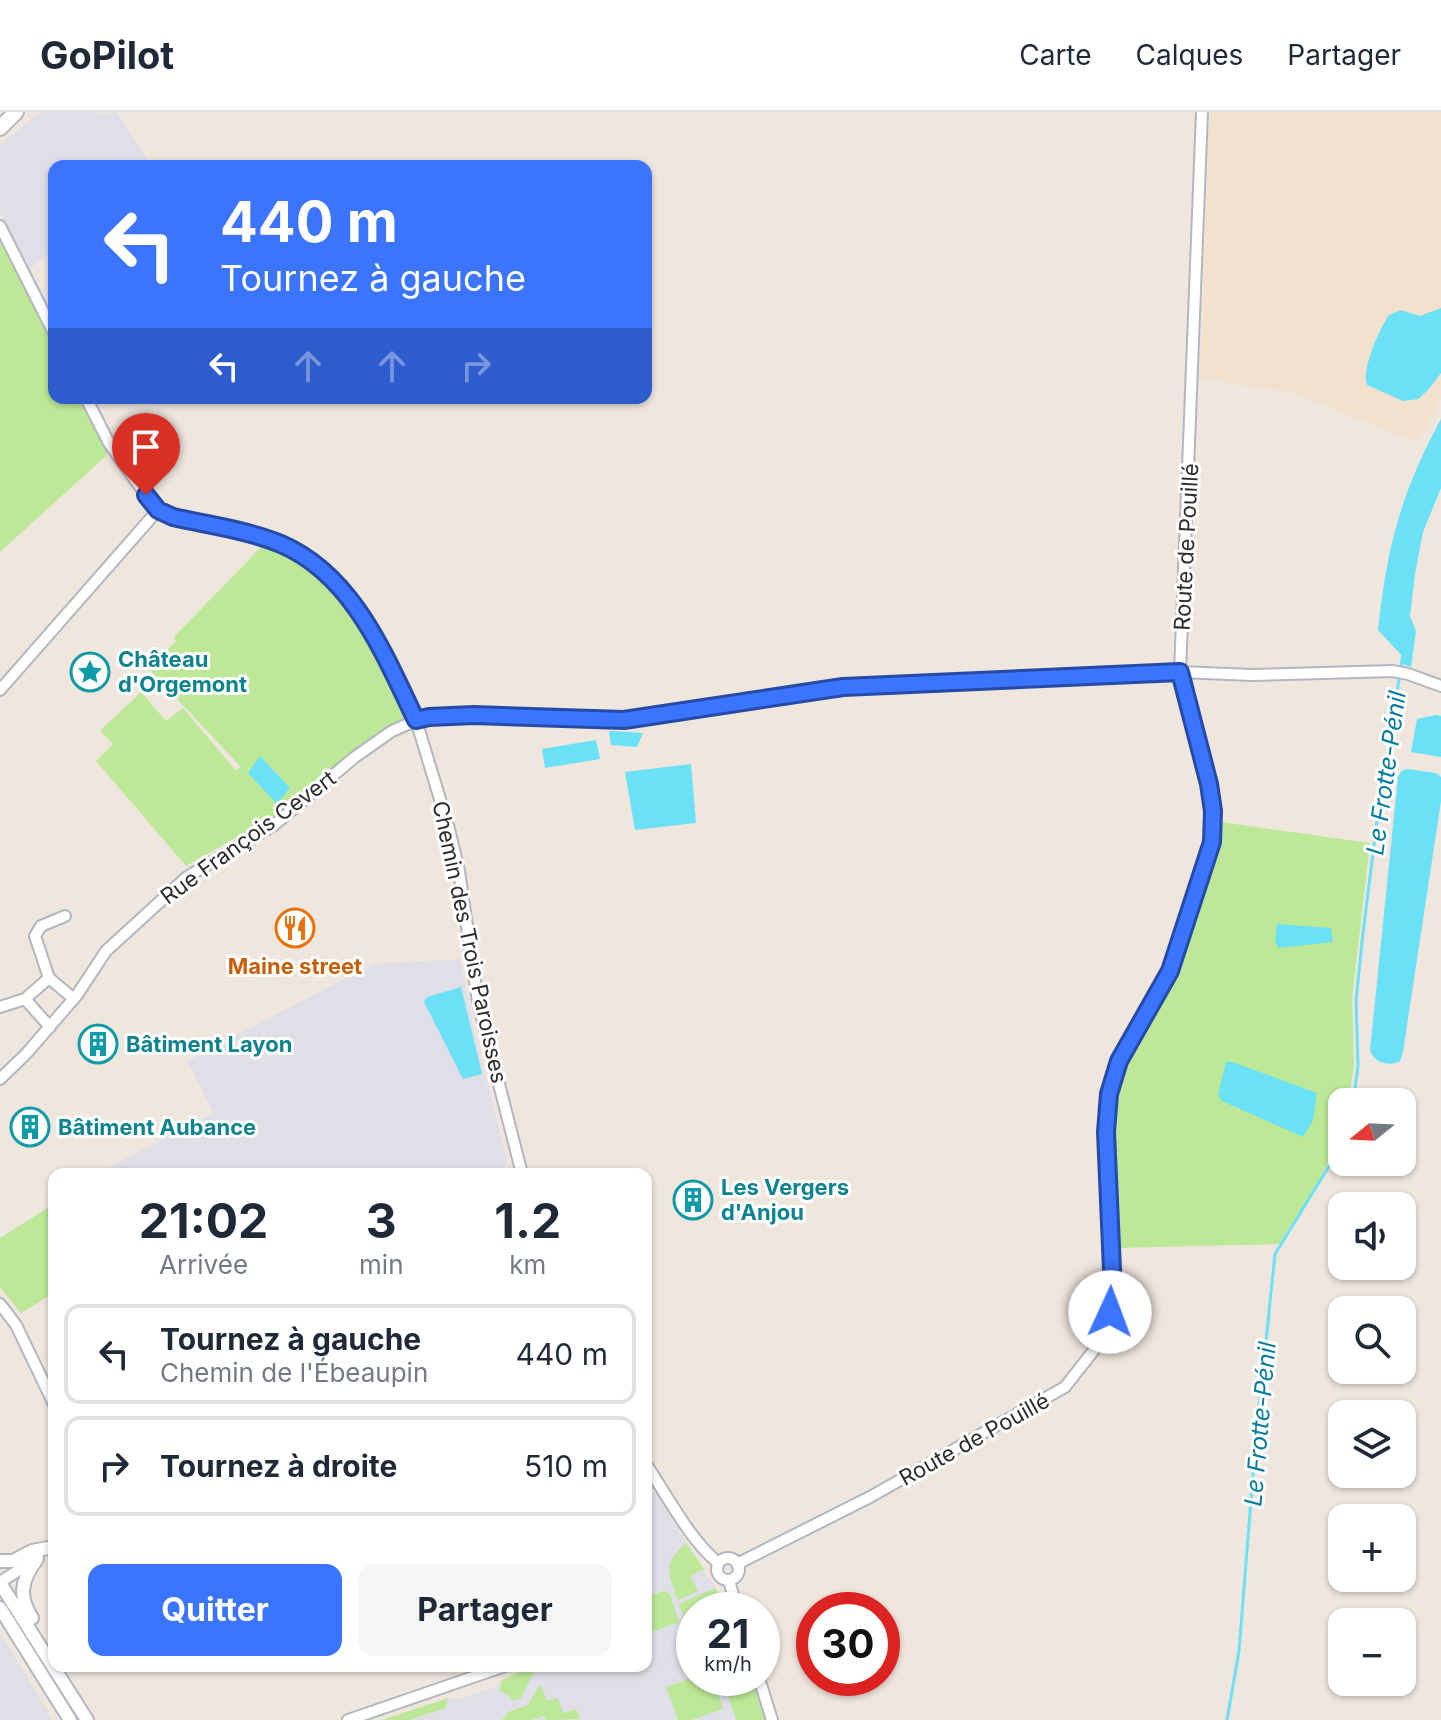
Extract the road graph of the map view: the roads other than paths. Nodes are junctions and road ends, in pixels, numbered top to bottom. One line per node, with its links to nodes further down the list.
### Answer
1 (1202, 112): 6 (street, Route de Pouillé)
2 (0, 226): 3 (street)
3 (48, 321)
4 (89, 404): 5 (street)
5 (158, 510): 8 (street); 9 (street, Chemin des Trois Paroisses)
6 (1180, 672): 7 (street); 9 (street); 26 (street, Route de Pouillé)
7 (1441, 686)
8 (0, 690)
9 (416, 720): 13 (street, Rue François Cevert); 17 (street, Chemin des Trois Paroisses)
10 (65, 916): 11 (street)
11 (49, 978): 12 (street); 13 (street)
12 (25, 999): 14 (street); 15 (street)
13 (74, 999): 15 (street, Rue François Cevert)
14 (0, 1007)
15 (50, 1027): 16 (street, Rue François Cevert)
16 (0, 1079)
17 (521, 1168)
18 (0, 1304): 19 (street)
19 (48, 1392)
20 (652, 1473): 25 (street)
21 (48, 1549): 24 (street)
22 (48, 1552): 23 (street)
23 (37, 1559): 28 (street); 31 (street)
24 (0, 1561)
25 (719, 1563): 26 (street); 27 (street)
26 (737, 1564): 27 (street)
27 (729, 1580): 29 (street)
28 (0, 1583): 32 (street)
29 (732, 1592)
30 (0, 1608): 36 (street)
31 (48, 1645)
32 (48, 1658)
33 (57, 1672): 37 (street)
34 (488, 1672): 38 (street)
35 (765, 1696): 39 (street)
36 (70, 1720)
37 (87, 1720)
38 (348, 1720)
39 (772, 1720)

